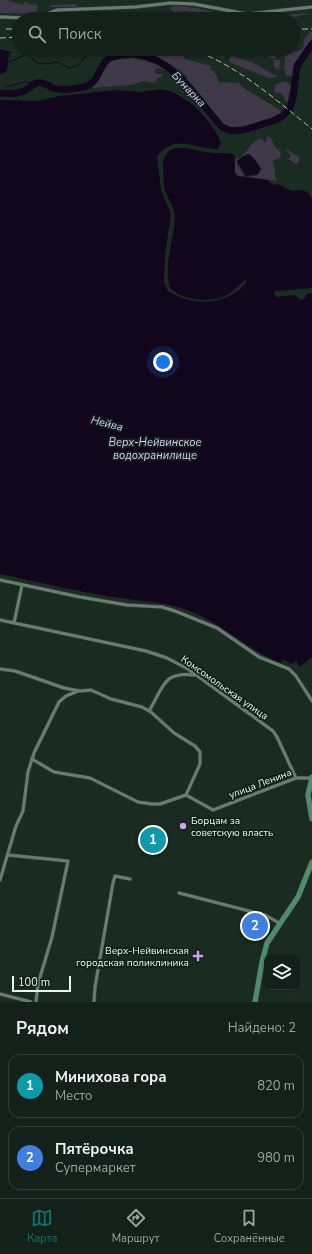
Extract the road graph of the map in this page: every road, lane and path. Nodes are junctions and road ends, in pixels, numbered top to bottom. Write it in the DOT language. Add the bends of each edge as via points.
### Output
graph roads {
  1 [pos="312,8"];
  2 [pos="52,12"];
  3 [pos="236,12"];
  4 [pos="269,12"];
  5 [pos="0,17"];
  6 [pos="12,17"];
  7 [pos="0,580"];
  8 [pos="22,585"];
  9 [pos="0,620"];
  10 [pos="14,623"];
  11 [pos="0,669"];
  12 [pos="196,676"];
  13 [pos="80,691"];
  14 [pos="312,701"];
  15 [pos="149,711"];
  16 [pos="32,759"];
  17 [pos="312,777"];
  18 [pos="296,778"];
  19 [pos="186,794"];
  20 [pos="312,819"];
  21 [pos="8,856"];
  22 [pos="312,862"];
  23 [pos="2,868"];
  24 [pos="130,879"];
  25 [pos="0,880"];
  26 [pos="179,894"];
  27 [pos="281,924"];
  28 [pos="0,994"];
  29 [pos="31,1002"];
  30 [pos="36,1002"];
  31 [pos="94,1002"];
  32 [pos="255,1002"];
  1 -- 4 [label="street"];
  2 -- 3 [label="street" via="171,3 194,4"];
  5 -- 6 [label="street"];
  7 -- 8 [label="street"];
  8 -- 10 [label="street"];
  8 -- 14 [label="street" via="175,611 217,628 259,657 289,669"];
  9 -- 10 [label="street, Комсомольская улица"];
  10 -- 12 [label="street, Комсомольская улица" via="154,654 172,660"];
  11 -- 13 [label="street" via="15,671"];
  12 -- 15 [label="street" via="179,674 169,678"];
  12 -- 18 [label="street, Комсомольская улица" via="275,734"];
  13 -- 15 [label="street" via="93,691"];
  13 -- 16 [label="street" via="66,696 60,702 42,734"];
  15 -- 19 [label="street" via="200,752 200,764"];
  16 -- 19 [label="street" via="54,772 90,778 138,802 160,804"];
  16 -- 21 [label="street" via="23,811"];
  17 -- 18 [label="street, улица Ленина"];
  17 -- 20 [label="main road" via="308,795"];
  18 -- 19 [label="street, улица Ленина" via="216,810 209,809"];
  21 -- 23 [label="street"];
  21 -- 30 [label="street" via="68,861 52,937 38,984"];
  22 -- 27 [label="main road" via="298,897"];
  23 -- 25 [label="street"];
  24 -- 31 [label="street" via="115,876 95,982"];
  26 -- 27 [label="street" via="260,914"];
  27 -- 32 [label="main road" via="266,947"];
  28 -- 29 [label="street"];
}
